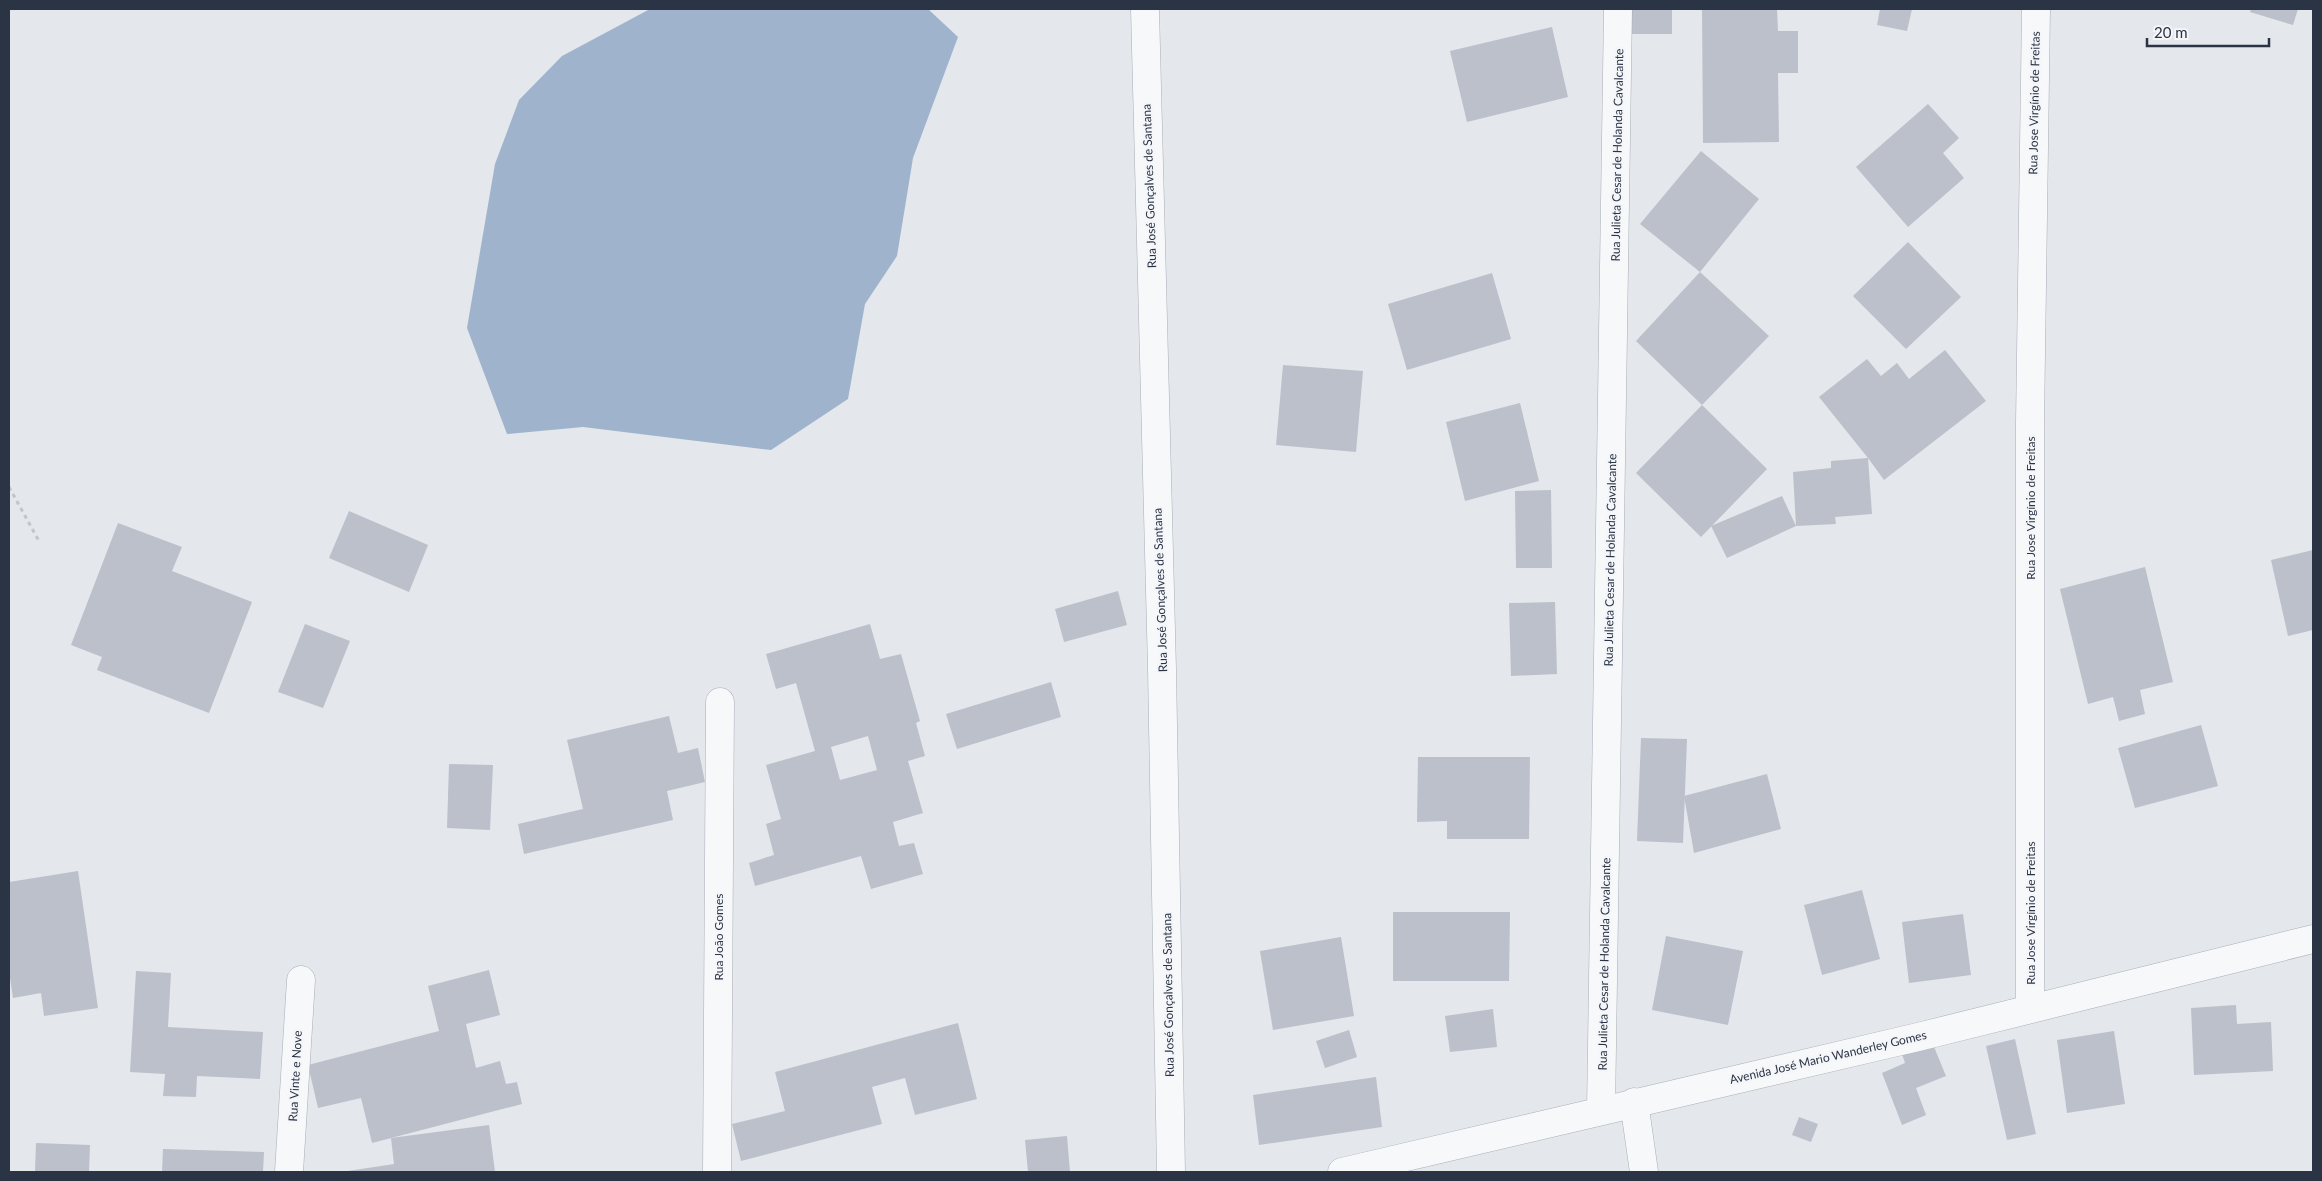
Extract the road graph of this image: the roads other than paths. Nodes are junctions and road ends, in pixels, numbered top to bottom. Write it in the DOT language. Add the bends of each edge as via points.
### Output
graph roads {
  1 [pos="1145,9"];
  2 [pos="1618,9"];
  3 [pos="2036,9"];
  4 [pos="720,702"];
  5 [pos="2313,940"];
  6 [pos="301,980"];
  7 [pos="2030,1008"];
  8 [pos="1634,1102"];
  9 [pos="1601,1110"];
  10 [pos="289,1172"];
  11 [pos="717,1172"];
  12 [pos="1171,1172"];
  13 [pos="1342,1172"];
  14 [pos="1644,1172"];
  1 -- 12 [label="street, Rua José Gonçalves de Santana"];
  2 -- 9 [label="street, Rua Julieta Cesar de Holanda Cavalcante"];
  3 -- 7 [label="street, Rua Jose Virgínio de Freitas" via="2030,423"];
  4 -- 11 [label="street, Rua João Gomes"];
  5 -- 7 [label="street, Avenida José Mario Wanderley Gomes"];
  6 -- 10 [label="street, Rua Vinte e Nove"];
  7 -- 8 [label="street, Avenida José Mario Wanderley Gomes"];
  8 -- 9 [label="street, Avenida José Mario Wanderley Gomes"];
  8 -- 14 [label="street"];
  9 -- 13 [label="street, Avenida José Mario Wanderley Gomes"];
}
